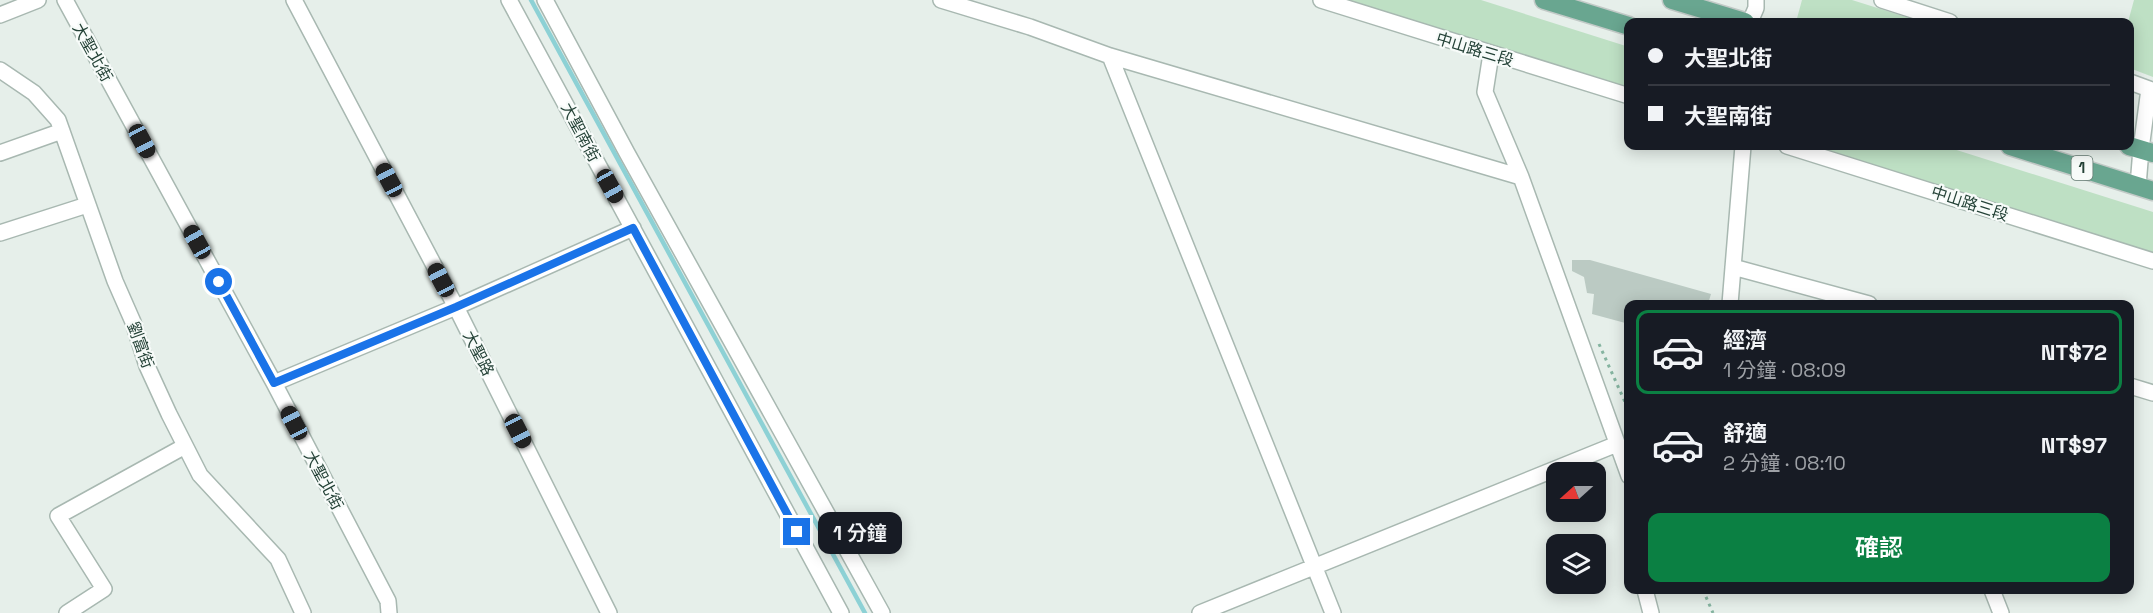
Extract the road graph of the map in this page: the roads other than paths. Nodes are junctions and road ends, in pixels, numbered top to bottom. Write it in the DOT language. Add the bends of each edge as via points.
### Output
graph roads {
  1 [pos="38,0"];
  2 [pos="65,0"];
  3 [pos="294,0"];
  4 [pos="509,0"];
  5 [pos="544,0"];
  6 [pos="941,0"];
  7 [pos="1321,0"];
  8 [pos="1544,0"];
  9 [pos="1672,0"];
  10 [pos="1756,0"];
  11 [pos="1882,0"];
  12 [pos="0,15"];
  13 [pos="1732,18"];
  14 [pos="1752,18"];
  15 [pos="1938,18"];
  16 [pos="1624,24"];
  17 [pos="1491,54"];
  18 [pos="1110,56"];
  19 [pos="0,70"];
  20 [pos="2134,83"];
  21 [pos="1624,94"];
  22 [pos="62,131"];
  23 [pos="2141,149"];
  24 [pos="1743,150"];
  25 [pos="1800,150"];
  26 [pos="2023,150"];
  27 [pos="0,153"];
  28 [pos="1521,177"];
  29 [pos="2145,188"];
  30 [pos="87,205"];
  31 [pos="633,228"];
  32 [pos="0,233"];
  33 [pos="2153,261"];
  34 [pos="1733,267"];
  35 [pos="1730,300"];
  36 [pos="1854,300"];
  37 [pos="456,307"];
  38 [pos="274,383"];
  39 [pos="2134,387"];
  40 [pos="2153,393"];
  41 [pos="1617,444"];
  42 [pos="185,446"];
  43 [pos="1624,463"];
  44 [pos="1314,566"];
  45 [pos="1646,594"];
  46 [pos="1994,594"];
  47 [pos="67,613"];
  48 [pos="303,613"];
  49 [pos="389,613"];
  50 [pos="609,613"];
  51 [pos="841,613"];
  52 [pos="882,613"];
  53 [pos="1200,613"];
  54 [pos="1333,613"];
  55 [pos="1651,613"];
  56 [pos="2001,613"];
  1 -- 12 [label="street"];
  2 -- 38 [label="street, 大聖北街"];
  3 -- 37 [label="street, 大聖路"];
  4 -- 31 [label="street, 大聖南街"];
  5 -- 52 [label="street"];
  6 -- 18 [label="street"];
  7 -- 17 [label="street, 中山路三段"];
  8 -- 16 [label="main road"];
  9 -- 13 [label="main road"];
  10 -- 14 [label="street"];
  11 -- 15 [label="street"];
  17 -- 21 [label="street, 中山路三段"];
  17 -- 28 [label="street" via="1485,92"];
  18 -- 28 [label="street"];
  18 -- 44 [label="street"];
  19 -- 22 [label="street, 劉富街" via="34,93 58,120"];
  20 -- 23 [label="street" via="2149,89"];
  22 -- 27 [label="street"];
  22 -- 30 [label="street, 劉富街"];
  23 -- 29 [label="street"];
  24 -- 34 [label="street"];
  25 -- 33 [label="street, 中山路三段"];
  26 -- 29 [label="main road, 1"];
  28 -- 41 [label="street"];
  30 -- 32 [label="street"];
  30 -- 42 [label="street, 劉富街" via="147,366"];
  31 -- 37 [label="street"];
  31 -- 51 [label="street, 大聖南街"];
  34 -- 35 [label="street"];
  34 -- 36 [label="street"];
  37 -- 38 [label="street"];
  37 -- 50 [label="street, 大聖路"];
  38 -- 49 [label="street, 大聖北街" via="388,601"];
  39 -- 40 [label="street"];
  41 -- 43 [label="street"];
  41 -- 44 [label="street"];
  42 -- 47 [label="street" via="58,516 104,589"];
  42 -- 48 [label="street, 劉富街" via="200,475 278,559"];
  44 -- 53 [label="street"];
  44 -- 54 [label="street"];
  45 -- 55 [label="street"];
  46 -- 56 [label="street"];
}
